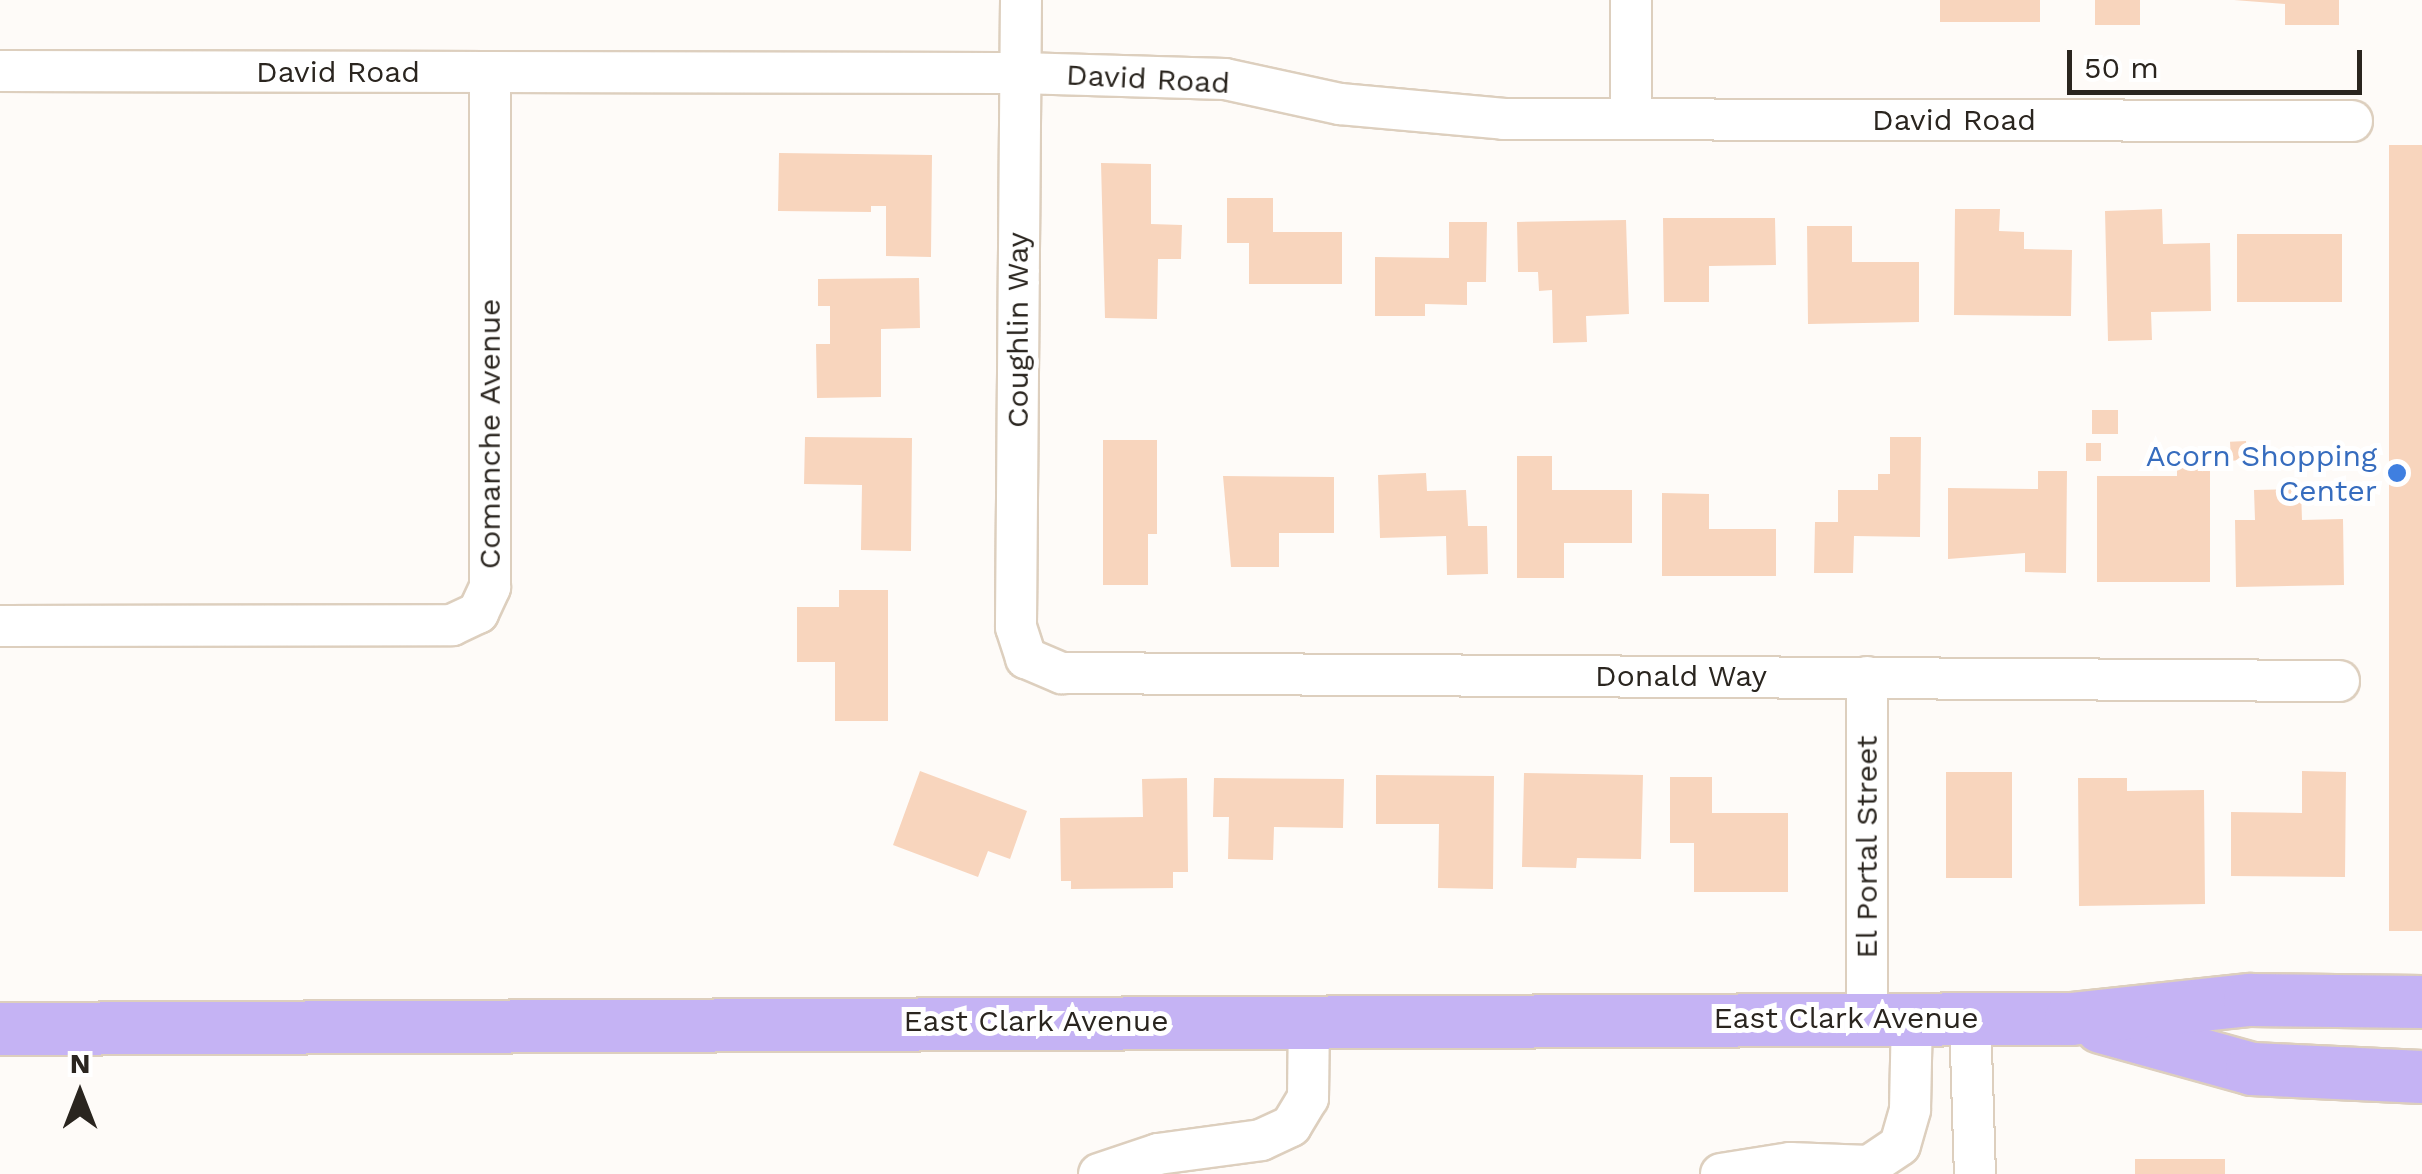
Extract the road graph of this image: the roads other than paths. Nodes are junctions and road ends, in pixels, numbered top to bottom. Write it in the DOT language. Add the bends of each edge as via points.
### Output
graph roads {
  1 [pos="1021,0"];
  2 [pos="1630,0"];
  3 [pos="0,71"];
  4 [pos="490,72"];
  5 [pos="1020,74"];
  6 [pos="1631,118"];
  7 [pos="2352,121"];
  8 [pos="0,626"];
  9 [pos="1026,658"];
  10 [pos="1867,677"];
  11 [pos="2339,681"];
  12 [pos="2422,1002"];
  13 [pos="1890,1016"];
  14 [pos="1970,1018"];
  15 [pos="2071,1019"];
  16 [pos="1309,1020"];
  17 [pos="0,1029"];
  18 [pos="2422,1042"];
  19 [pos="2252,1068"];
  20 [pos="2422,1077"];
  21 [pos="1099,1174"];
  22 [pos="1721,1174"];
  23 [pos="1975,1174"];
  1 -- 5 [label="street, Coughlin Way"];
  2 -- 6 [label="street"];
  3 -- 4 [label="street, David Road"];
  4 -- 5 [label="street, David Road"];
  4 -- 8 [label="street, Comanche Avenue" via="490,587 478,613 452,626"];
  5 -- 6 [label="street, David Road" via="1226,79 1340,104 1504,119"];
  5 -- 9 [label="street, Coughlin Way" via="1016,628"];
  6 -- 7 [label="street, David Road"];
  9 -- 10 [label="street, Donald Way" via="1062,673"];
  10 -- 11 [label="street, Donald Way"];
  10 -- 13 [label="street, El Portal Street"];
  12 -- 15 [label="main road, East Clark Avenue" via="2250,1000"];
  13 -- 14 [label="main road, East Clark Avenue"];
  13 -- 16 [label="main road, East Clark Avenue"];
  13 -- 22 [label="street, El Portal Street" via="1910,1109 1900,1145 1869,1166 1790,1163"];
  14 -- 15 [label="main road, East Clark Avenue"];
  14 -- 23 [label="street"];
  15 -- 19 [label="main road, East Clark Avenue"];
  16 -- 17 [label="main road, East Clark Avenue" via="391,1032"];
  16 -- 21 [label="street" via="1308,1098 1292,1126 1260,1140 1158,1154"];
  18 -- 19 [label="main road" via="2337,1045"];
  19 -- 20 [label="main road, East Clark Avenue"];
}
